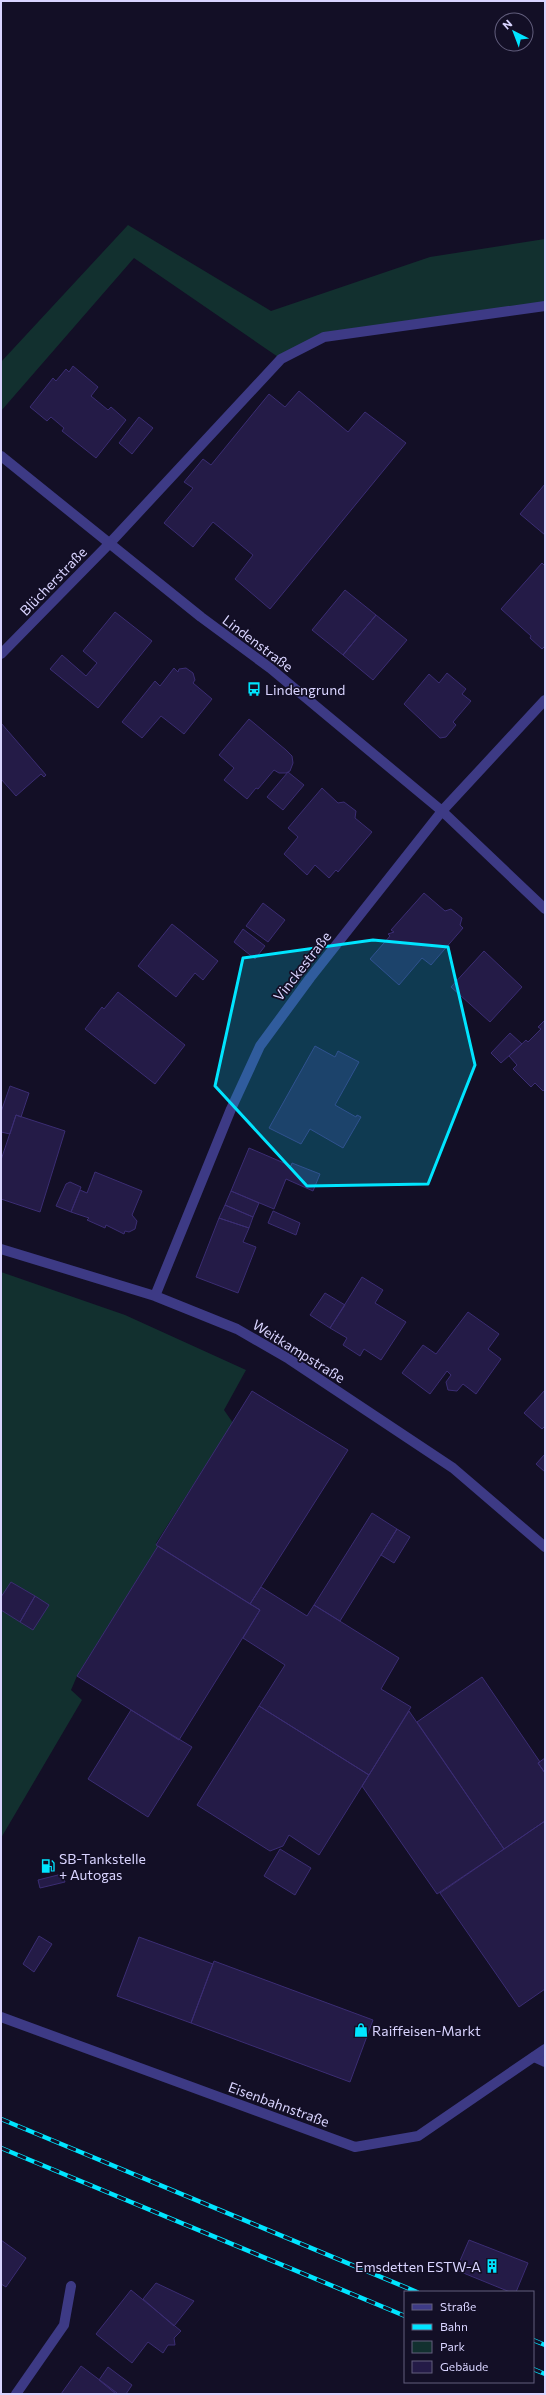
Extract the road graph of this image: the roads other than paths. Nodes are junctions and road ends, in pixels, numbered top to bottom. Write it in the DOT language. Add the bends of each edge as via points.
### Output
graph roads {
  1 [pos="545,306"];
  2 [pos="1,456"];
  3 [pos="109,544"];
  4 [pos="1,654"];
  5 [pos="545,700"];
  6 [pos="442,811"];
  7 [pos="545,909"];
  8 [pos="1,1249"];
  9 [pos="155,1296"];
  10 [pos="545,1547"];
  11 [pos="1,2017"];
  12 [pos="545,2049"];
  13 [pos="534,2057"];
  14 [pos="545,2062"];
  15 [pos="71,2286"];
  16 [pos="16,2394"];
  1 -- 3 [label="street, Blücherstraße" via="324,337 281,360"];
  2 -- 3 [label="street, Lindenstraße"];
  3 -- 4 [label="street, Blücherstraße"];
  3 -- 6 [label="street, Lindenstraße" via="270,668"];
  5 -- 6 [label="street, Vinckestraße"];
  6 -- 7 [label="street, Lindenstraße"];
  6 -- 9 [label="street, Vinckestraße" via="310,978 260,1046 231,1109"];
  8 -- 9 [label="street, Weitkampstraße"];
  9 -- 10 [label="street, Weitkampstraße" via="237,1329 289,1359 453,1468"];
  11 -- 13 [label="street, Eisenbahnstraße" via="355,2147 418,2136"];
  12 -- 13 [label="street, Eisenbahnstraße"];
  13 -- 14 [label="street"];
  15 -- 16 [label="street" via="64,2325"];
}
